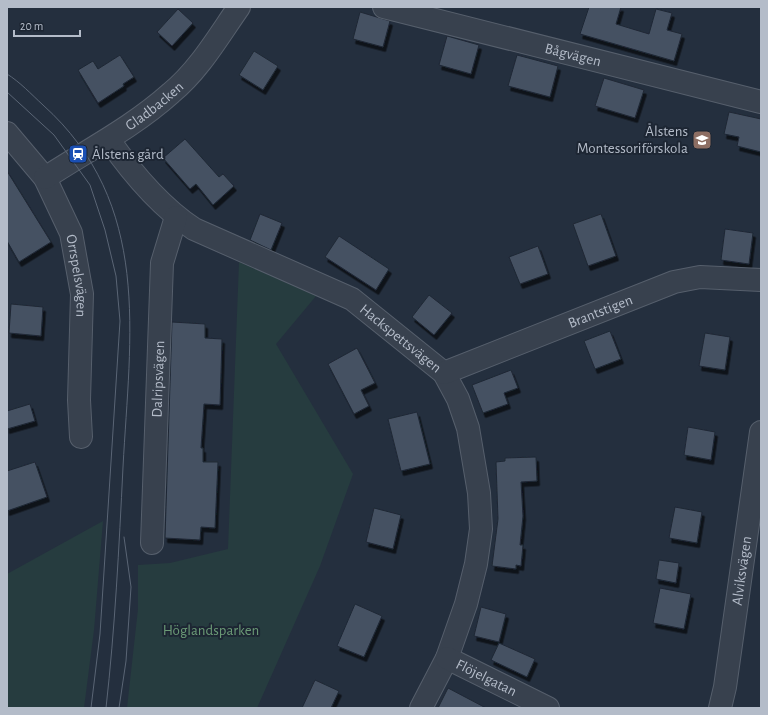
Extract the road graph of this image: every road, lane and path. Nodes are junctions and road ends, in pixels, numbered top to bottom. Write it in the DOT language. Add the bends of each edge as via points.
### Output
graph roads {
  1 [pos="239,7"];
  2 [pos="384,7"];
  3 [pos="761,102"];
  4 [pos="7,133"];
  5 [pos="109,140"];
  6 [pos="45,178"];
  7 [pos="176,217"];
  8 [pos="761,280"];
  9 [pos="444,373"];
  10 [pos="761,432"];
  11 [pos="81,437"];
  12 [pos="756,503"];
  13 [pos="152,543"];
  14 [pos="447,658"];
  15 [pos="421,708"];
  16 [pos="548,708"];
  17 [pos="720,708"];
  1 -- 5 [label="street, Gladbacken" via="197,67 172,93"];
  2 -- 3 [label="street, Bågvägen"];
  4 -- 6 [label="street, Orrspelsvägen"];
  5 -- 6 [label="street, Gladbacken"];
  5 -- 7 [label="street, Hackspettsvägen" via="124,161"];
  6 -- 11 [label="street, Orrspelsvägen" via="71,233 82,294 79,400"];
  7 -- 9 [label="street, Hackspettsvägen" via="194,229 352,300"];
  7 -- 13 [label="street, Dalripsvägen" via="162,263"];
  8 -- 9 [label="street, Brantstigen" via="700,277 674,282"];
  9 -- 14 [label="street, Hackspettsvägen" via="458,399 468,428 480,493 481,530 466,604"];
  10 -- 12 [label="street, Alviksvägen"];
  12 -- 17 [label="street, Alviksvägen"];
  14 -- 15 [label="street, Hackspettsvägen"];
  14 -- 16 [label="street, Flöjelgatan"];
}
